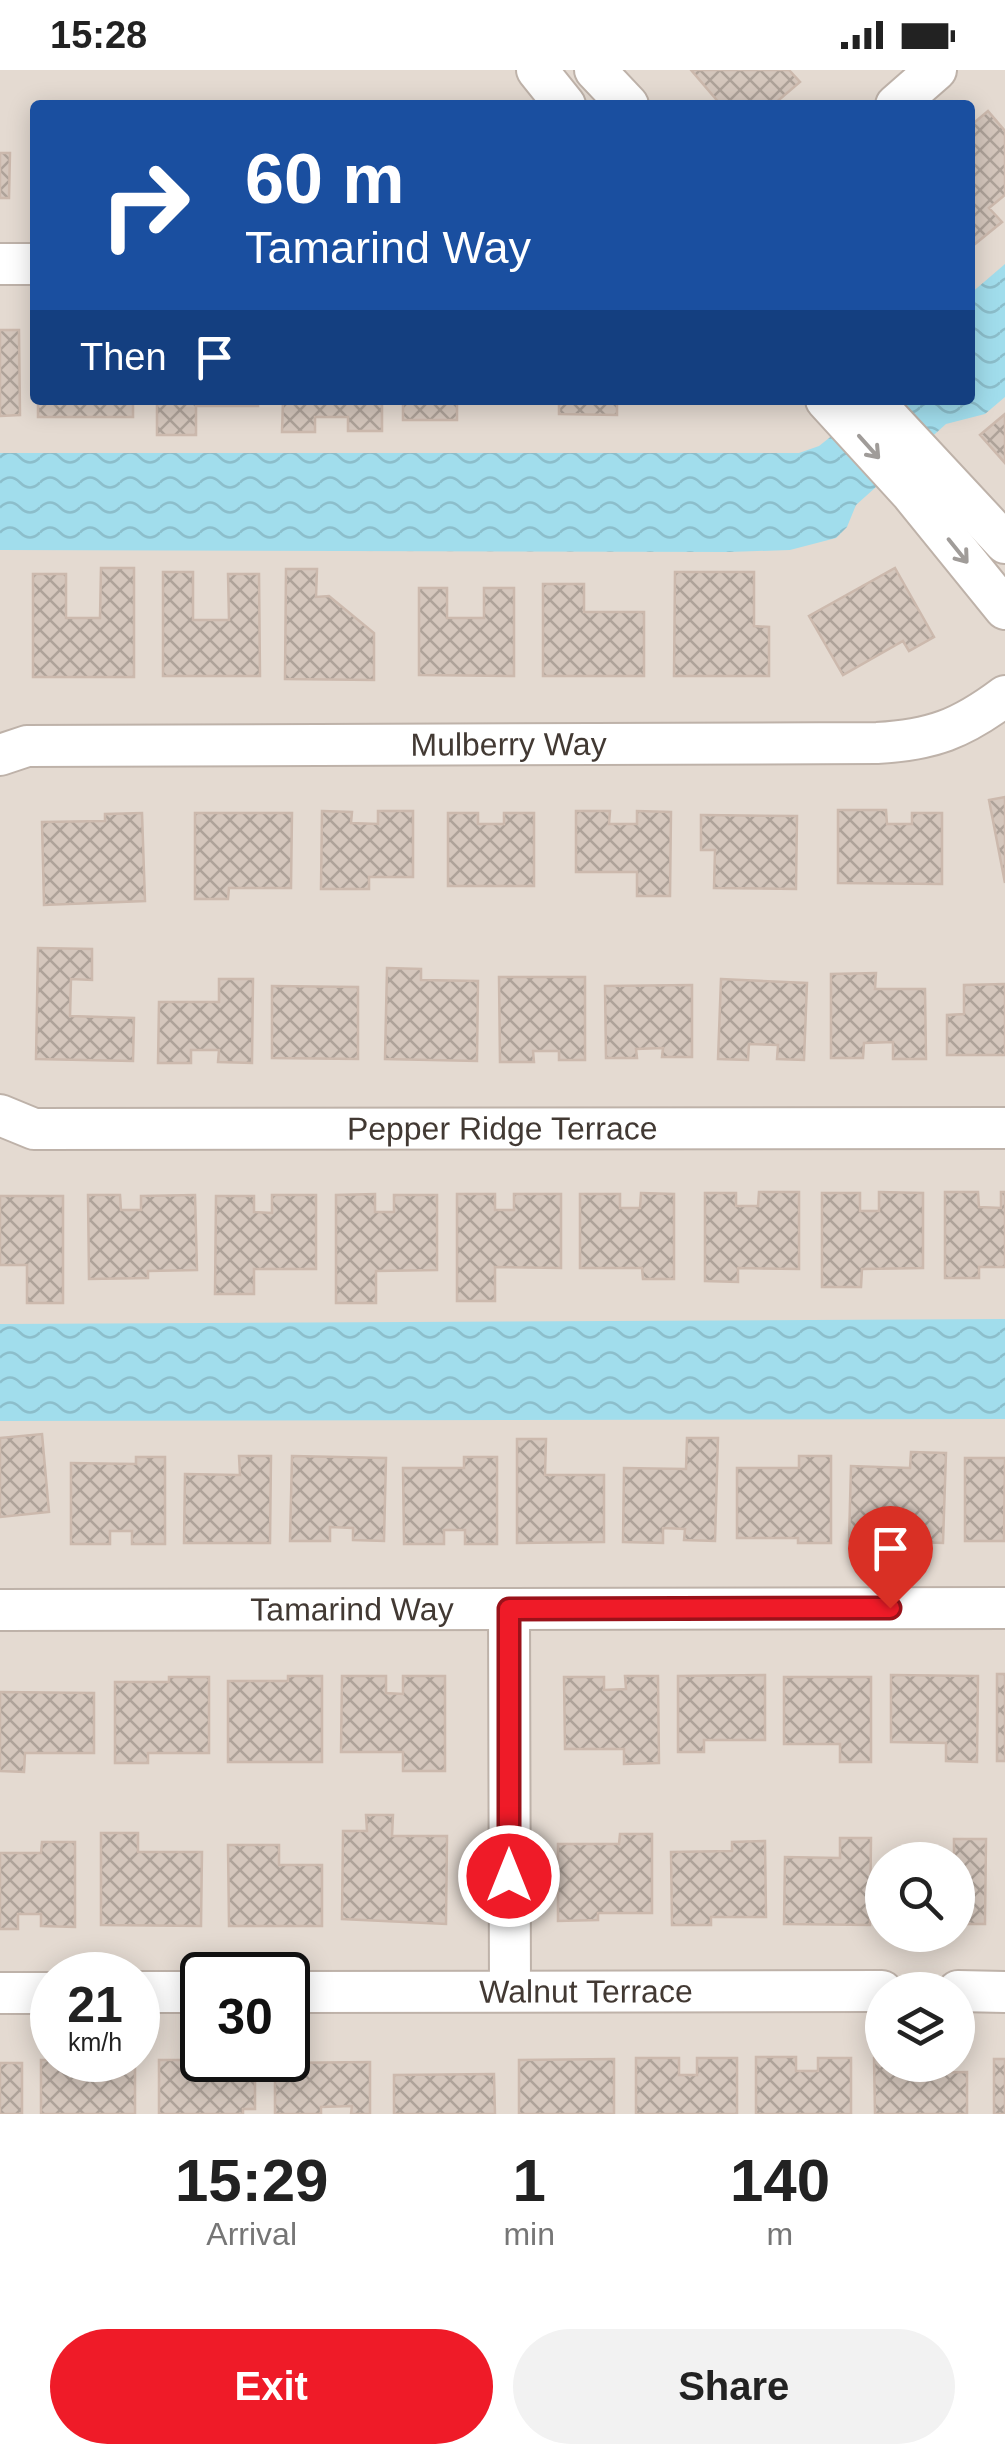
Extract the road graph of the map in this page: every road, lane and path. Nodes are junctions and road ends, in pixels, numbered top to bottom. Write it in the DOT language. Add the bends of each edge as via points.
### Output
graph roads {
  1 [pos="537,70"];
  2 [pos="596,70"];
  3 [pos="936,70"];
  4 [pos="562,100"];
  5 [pos="623,100"];
  6 [pos="902,100"];
  7 [pos="0,264"];
  8 [pos="30,264"];
  9 [pos="832,405"];
  10 [pos="875,405"];
  11 [pos="924,481"];
  12 [pos="1005,543"];
  13 [pos="1005,608"];
  14 [pos="1005,696"];
  15 [pos="0,754"];
  16 [pos="0,1115"];
  17 [pos="1005,1128"];
  18 [pos="1005,1608"];
  19 [pos="509,1609"];
  20 [pos="0,1610"];
  21 [pos="510,1991"];
  22 [pos="310,1992"];
  23 [pos="865,1992"];
  24 [pos="975,1992"];
  25 [pos="1005,1992"];
  26 [pos="0,1993"];
  27 [pos="30,1993"];
  1 -- 4 [label="street"];
  2 -- 5 [label="street"];
  3 -- 6 [label="street"];
  7 -- 8 [label="street"];
  9 -- 11 [label="street, one-way"];
  10 -- 11 [label="street"];
  11 -- 12 [label="street"];
  11 -- 13 [label="street, one-way"];
  14 -- 15 [label="street, Mulberry Way" via="957,729 906,742 27,746"];
  16 -- 17 [label="street, Pepper Ridge Terrace" via="34,1128"];
  18 -- 19 [label="street, Tamarind Way"];
  19 -- 20 [label="street, Tamarind Way"];
  19 -- 21 [label="street"];
  21 -- 22 [label="street, Walnut Terrace"];
  21 -- 23 [label="street, Walnut Terrace"];
  24 -- 25 [label="street"];
  26 -- 27 [label="street"];
}
